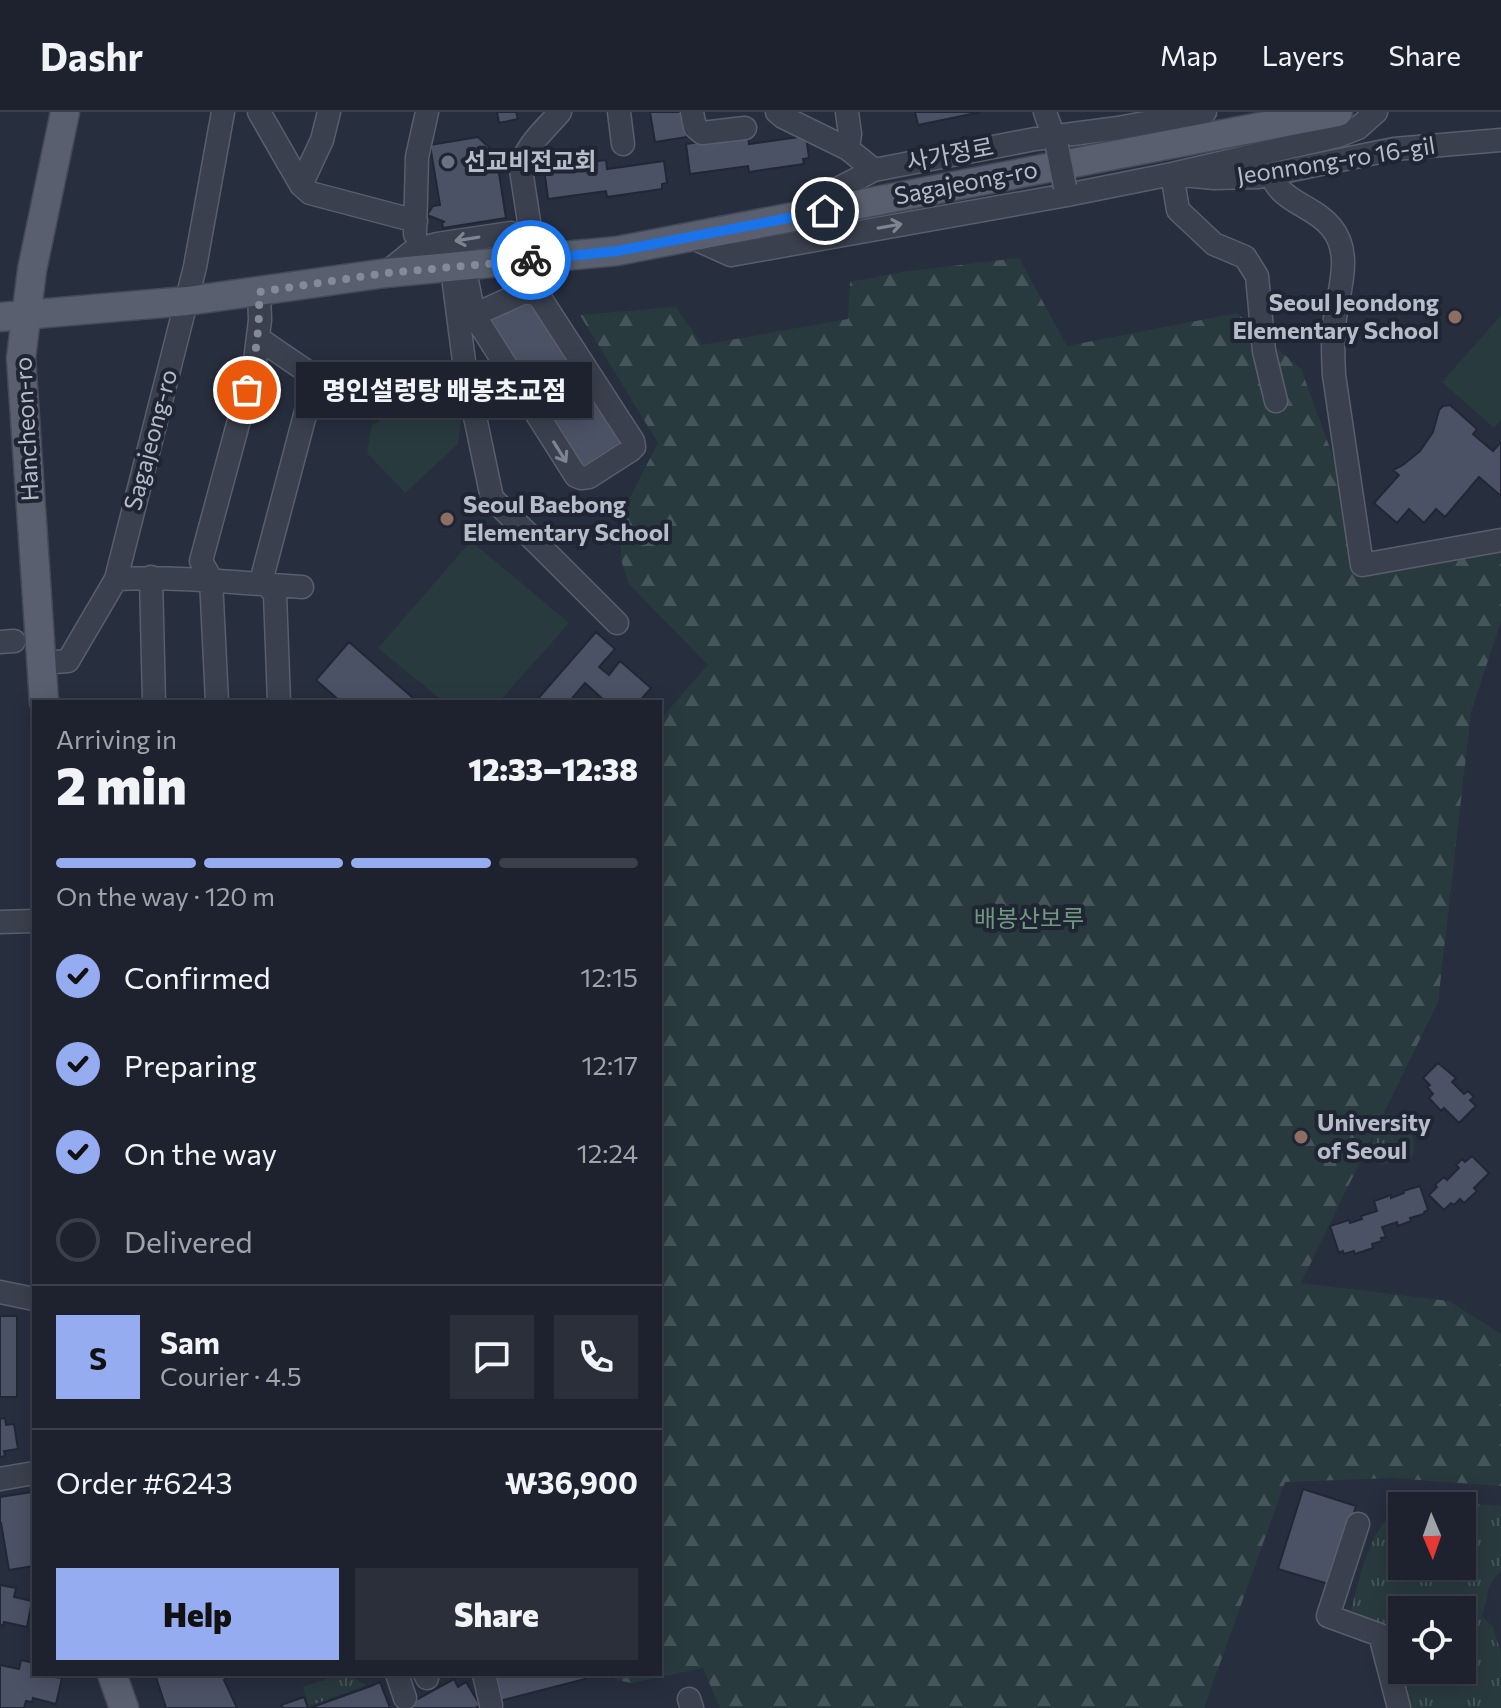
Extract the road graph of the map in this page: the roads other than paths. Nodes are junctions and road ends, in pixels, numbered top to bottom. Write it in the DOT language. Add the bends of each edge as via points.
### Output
graph roads {
  1 [pos="65,112"];
  2 [pos="223,112"];
  3 [pos="259,112"];
  4 [pos="329,112"];
  5 [pos="427,112"];
  6 [pos="560,112"];
  7 [pos="619,112"];
  8 [pos="692,112"];
  9 [pos="777,112"];
  10 [pos="847,112"];
  11 [pos="1045,112"];
  12 [pos="1205,112"];
  13 [pos="1338,112"];
  14 [pos="1376,112"];
  15 [pos="1120,120"];
  16 [pos="745,128"];
  17 [pos="1501,140"];
  18 [pos="1056,142"];
  19 [pos="623,144"];
  20 [pos="848,149"];
  21 [pos="874,170"];
  22 [pos="1172,174"];
  23 [pos="1271,175"];
  24 [pos="301,185"];
  25 [pos="1066,191"];
  26 [pos="795,217"];
  27 [pos="416,221"];
  28 [pos="693,238"];
  29 [pos="525,239"];
  30 [pos="413,251"];
  31 [pos="568,257"];
  32 [pos="458,267"];
  33 [pos="386,273"];
  34 [pos="259,292"];
  35 [pos="187,301"];
  36 [pos="474,315"];
  37 [pos="13,316"];
  38 [pos="258,338"];
  39 [pos="1276,401"];
  40 [pos="1501,540"];
  41 [pos="151,577"];
  42 [pos="116,579"];
  43 [pos="211,579"];
  44 [pos="267,585"];
  45 [pos="302,587"];
  46 [pos="617,623"];
  47 [pos="41,663"];
  48 [pos="44,700"];
  49 [pos="154,700"];
  50 [pos="217,700"];
  51 [pos="279,700"];
  52 [pos="32,921"];
  53 [pos="0,922"];
  54 [pos="0,1292"];
  55 [pos="32,1299"];
  56 [pos="32,1473"];
  57 [pos="0,1479"];
  58 [pos="1358,1524"];
  59 [pos="113,1676"];
  60 [pos="398,1676"];
  61 [pos="484,1676"];
  62 [pos="405,1698"];
  63 [pos="491,1705"];
  64 [pos="124,1708"];
  65 [pos="1399,1708"];
  1 -- 37 [label="main road, Hancheon-ro" via="32,270"];
  2 -- 35 [label="street"];
  3 -- 24 [label="street"];
  4 -- 24 [label="street"];
  5 -- 27 [label="street" via="417,157"];
  6 -- 29 [label="street" via="522,161 530,228"];
  7 -- 19 [label="street"];
  8 -- 16 [label="street" via="702,133"];
  9 -- 20 [label="street"];
  10 -- 20 [label="street"];
  11 -- 18 [label="street"];
  12 -- 15 [label="street, 사가정로"];
  13 -- 26 [label="main road, Sagajeong-ro"];
  14 -- 22 [label="street" via="1338,136"];
  15 -- 18 [label="street, 사가정로"];
  17 -- 23 [label="street, Jeonnong-ro 16-gil" via="1394,149"];
  18 -- 21 [label="street, 사가정로" via="1035,139"];
  18 -- 25 [label="street, bridge"];
  20 -- 21 [label="street"];
  21 -- 26 [label="street, 사가정로"];
  22 -- 23 [label="street, Jeonnong-ro 16-gil"];
  22 -- 25 [label="street"];
  22 -- 39 [label="street" via="1178,210 1214,244 1245,257 1257,276 1264,351"];
  23 -- 40 [label="street" via="1283,194 1332,229 1340,245 1344,266 1332,347 1362,565"];
  24 -- 27 [label="street" via="310,193"];
  28 -- 25 [label="street, one-way" via="731,255"];
  26 -- 28 [label="main road, Sagajeong-ro"];
  27 -- 30 [label="street"];
  28 -- 31 [label="main road, Sagajeong-ro"];
  29 -- 30 [label="street, one-way" via="511,233"];
  29 -- 31 [label="street"];
  30 -- 33 [label="street"];
  31 -- 32 [label="main road, Sagajeong-ro"];
  32 -- 33 [label="main road, Sagajeong-ro"];
  32 -- 36 [label="street"];
  32 -- 46 [label="street" via="465,369 492,498"];
  33 -- 34 [label="main road, Sagajeong-ro"];
  34 -- 35 [label="main road, Sagajeong-ro"];
  34 -- 38 [label="street"];
  35 -- 37 [label="main road, Sagajeong-ro"];
  35 -- 42 [label="street, Sagajeong-ro"];
  36 -- 36 [label="street, one-way" via="576,476 589,477 634,447 539,296 527,291"];
  37 -- 47 [label="main road, Hancheon-ro" via="21,358"];
  38 -- 43 [label="street" via="201,561"];
  38 -- 44 [label="street" via="315,377 263,574"];
  41 -- 42 [label="street"];
  41 -- 43 [label="street"];
  41 -- 49 [label="street"];
  42 -- 47 [label="street, Sagajeong-ro" via="68,661"];
  43 -- 44 [label="street"];
  43 -- 50 [label="street"];
  44 -- 45 [label="street"];
  44 -- 51 [label="street" via="275,594"];
  47 -- 48 [label="main road, Hancheon-ro"];
  52 -- 53 [label="street"];
  54 -- 55 [label="street"];
  56 -- 57 [label="street"];
  58 -- 65 [label="street" via="1328,1616 1380,1635"];
  59 -- 64 [label="main road"];
  60 -- 62 [label="street"];
  61 -- 63 [label="street"];
}
